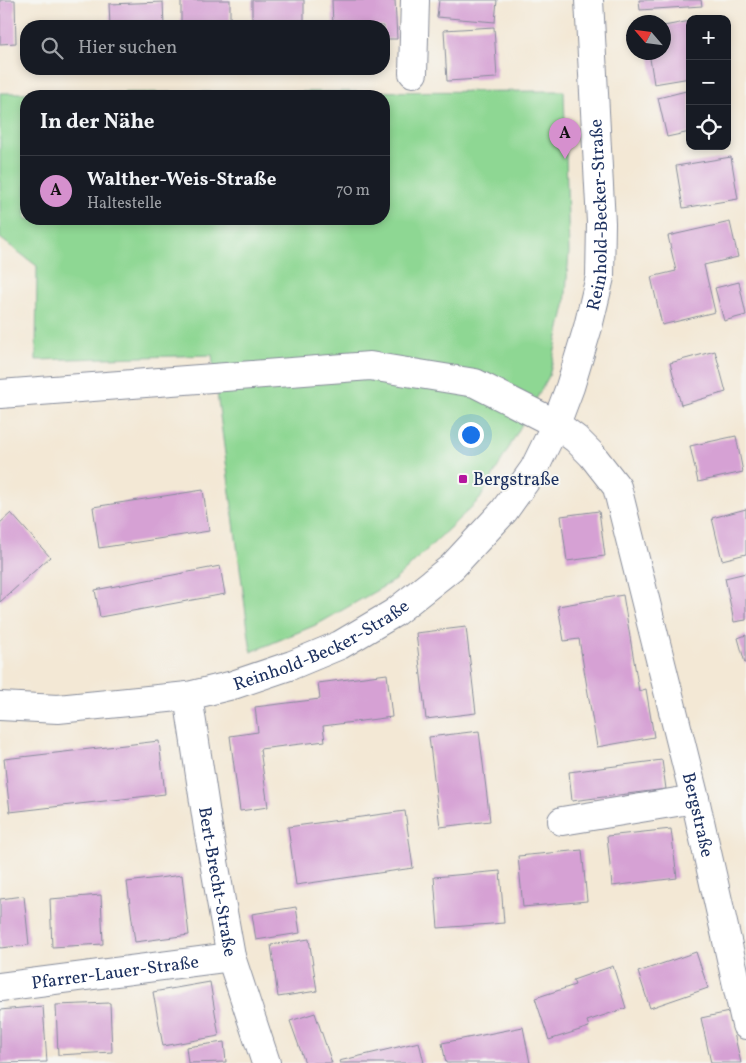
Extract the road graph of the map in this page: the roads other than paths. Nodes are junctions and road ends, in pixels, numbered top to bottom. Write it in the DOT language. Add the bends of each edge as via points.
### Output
graph roads {
  1 [pos="415,0"];
  2 [pos="589,0"];
  3 [pos="413,73"];
  4 [pos="0,394"];
  5 [pos="556,424"];
  6 [pos="188,696"];
  7 [pos="0,706"];
  8 [pos="695,798"];
  9 [pos="562,821"];
  10 [pos="231,957"];
  11 [pos="0,987"];
  12 [pos="746,1025"];
  13 [pos="266,1063"];
  1 -- 3 [label="street"];
  2 -- 5 [label="street, Reinhold-Becker-Straße" via="601,223 600,278 575,370"];
  4 -- 5 [label="street" via="370,366 475,382"];
  5 -- 6 [label="street, Reinhold-Becker-Straße" via="534,469 504,511 452,566 394,613 340,645 292,665"];
  5 -- 8 [label="street, Bergstraße" via="592,455 617,487"];
  6 -- 7 [label="street, Reinhold-Becker-Straße" via="58,709"];
  6 -- 10 [label="street, Bert-Brecht-Straße"];
  8 -- 9 [label="street"];
  8 -- 12 [label="street, Bergstraße"];
  10 -- 11 [label="street, Pfarrer-Lauer-Straße"];
  10 -- 13 [label="street, Bert-Brecht-Straße"];
}
